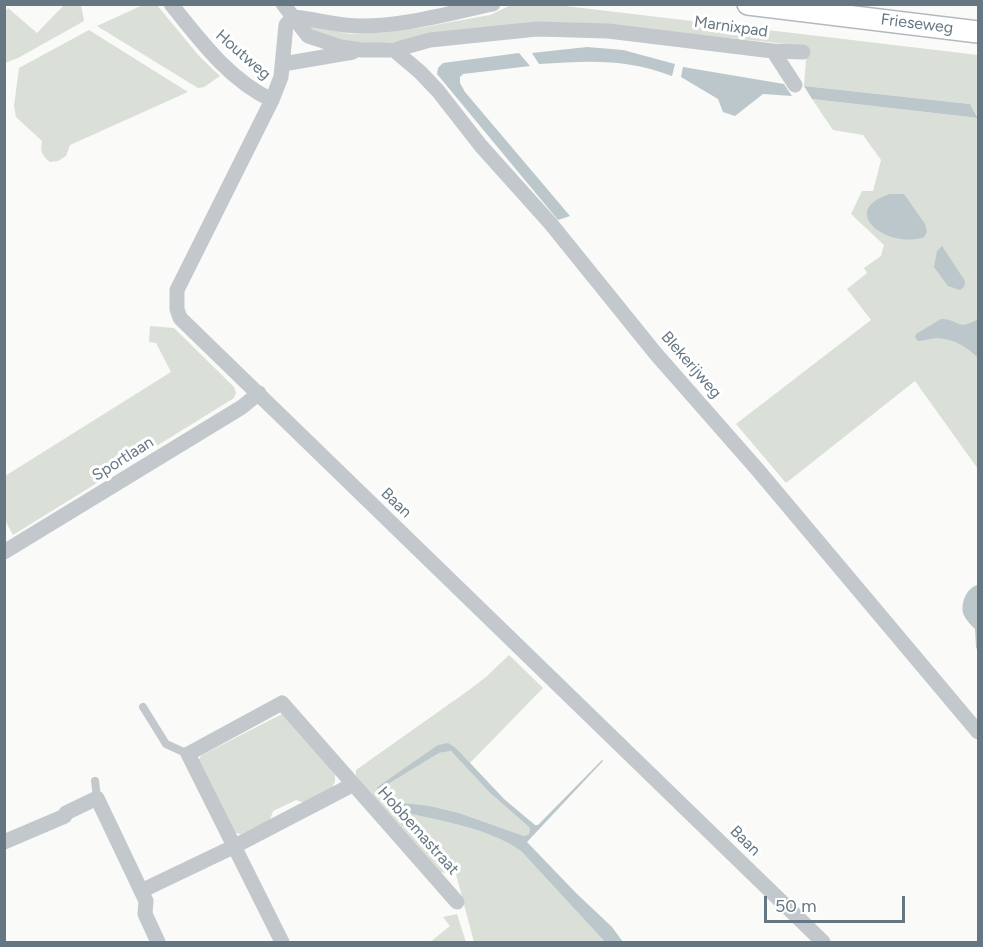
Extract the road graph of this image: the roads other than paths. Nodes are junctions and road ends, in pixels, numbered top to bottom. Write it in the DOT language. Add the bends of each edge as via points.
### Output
graph roads {
  1 [pos="171,4"];
  2 [pos="493,4"];
  3 [pos="748,4"];
  4 [pos="288,10"];
  5 [pos="978,32"];
  6 [pos="362,50"];
  7 [pos="394,50"];
  8 [pos="773,51"];
  9 [pos="803,52"];
  10 [pos="283,64"];
  11 [pos="795,85"];
  12 [pos="272,100"];
  13 [pos="259,393"];
  14 [pos="4,552"];
  15 [pos="143,707"];
  16 [pos="978,732"];
  17 [pos="188,754"];
  18 [pos="95,781"];
  19 [pos="352,784"];
  20 [pos="97,798"];
  21 [pos="4,842"];
  22 [pos="233,847"];
  23 [pos="141,891"];
  24 [pos="458,902"];
  25 [pos="159,942"];
  26 [pos="282,942"];
  27 [pos="823,942"];
  1 -- 12 [label="street, Houtweg" via="213,56 252,89"];
  2 -- 4 [label="street" via="364,26 342,25"];
  3 -- 5 [label="main road, Frieseweg"];
  4 -- 6 [label="street" via="308,36"];
  4 -- 10 [label="street, Baan"];
  6 -- 7 [label="street"];
  6 -- 10 [label="street"];
  7 -- 8 [label="street, Marnixpad" via="430,40 537,29 608,31"];
  7 -- 16 [label="street, Blekerijweg" via="438,91"];
  8 -- 9 [label="street"];
  8 -- 11 [label="street, Marnixpad"];
  10 -- 12 [label="street, Baan"];
  12 -- 13 [label="street, Baan" via="176,294 180,318"];
  13 -- 14 [label="street, Sportlaan"];
  13 -- 27 [label="street, Baan"];
  15 -- 17 [label="lane" via="166,744"];
  17 -- 19 [label="street, Hobbemastraat" via="282,703"];
  17 -- 22 [label="street"];
  18 -- 20 [label="lane"];
  19 -- 22 [label="street, Hobbemastraat"];
  19 -- 24 [label="street, Hobbemastraat"];
  20 -- 21 [label="street"];
  20 -- 23 [label="street"];
  22 -- 23 [label="street, Hobbemastraat"];
  22 -- 26 [label="street"];
  23 -- 25 [label="street" via="146,901 145,914"];
}
